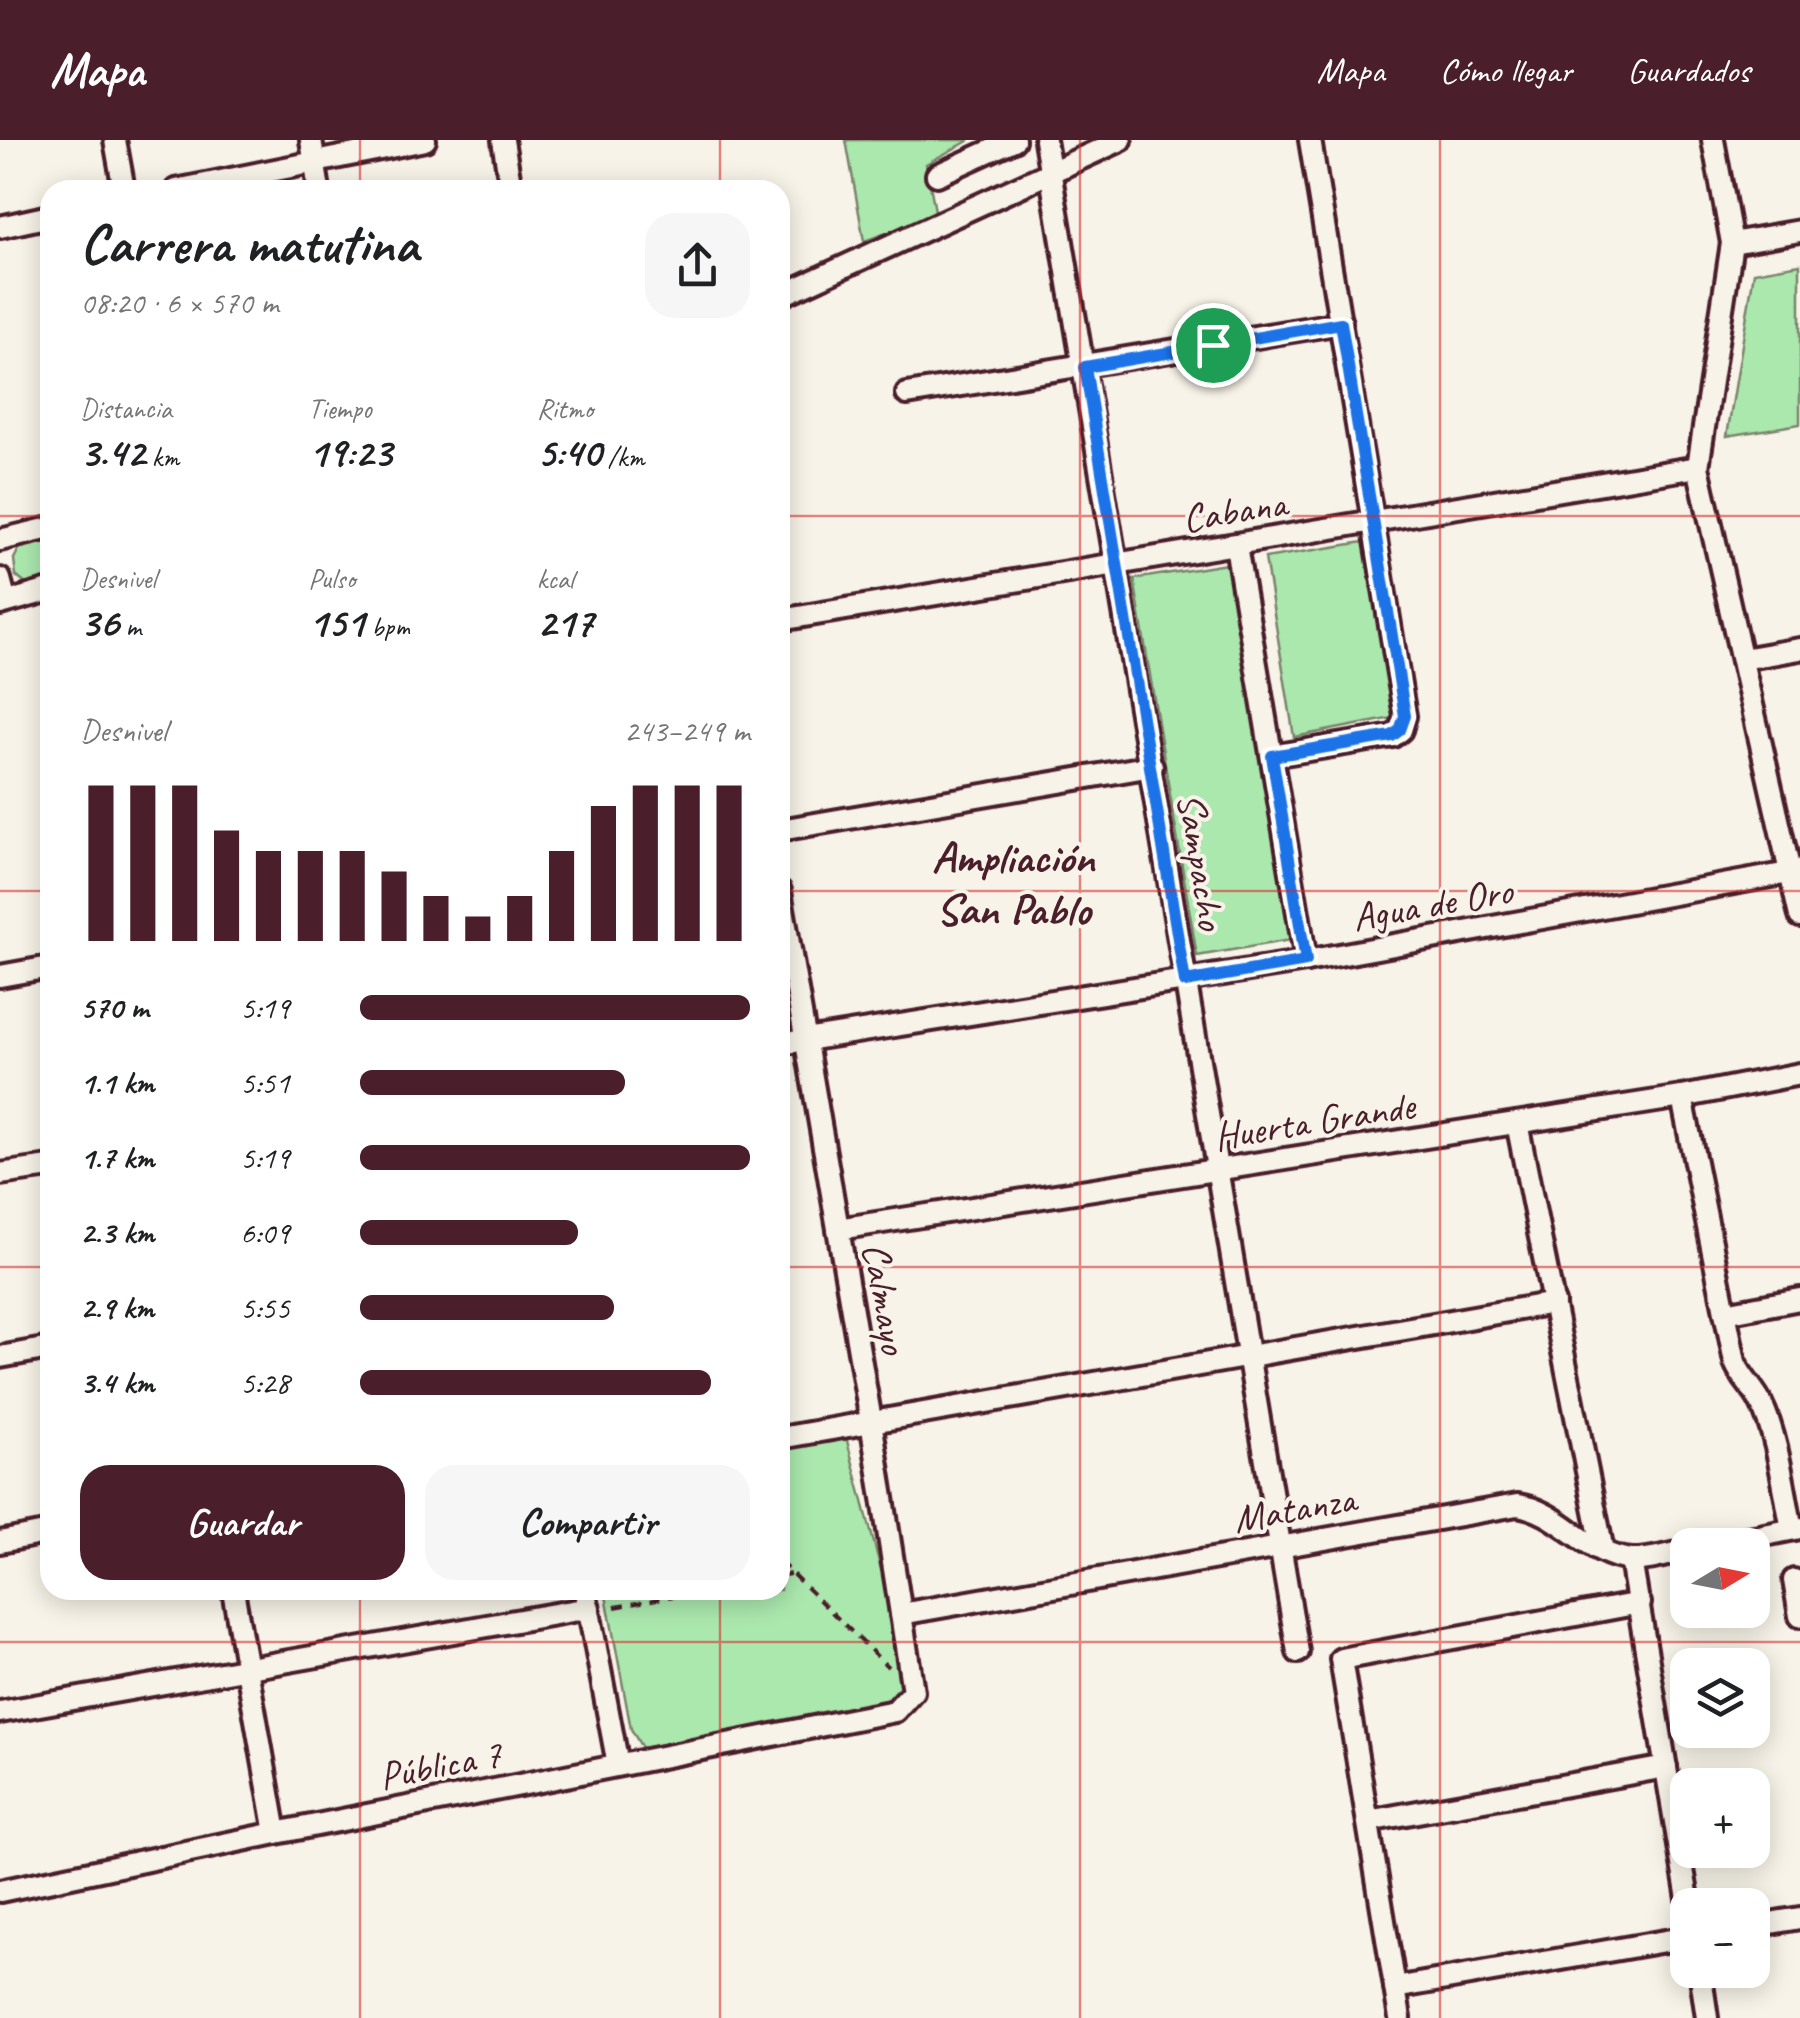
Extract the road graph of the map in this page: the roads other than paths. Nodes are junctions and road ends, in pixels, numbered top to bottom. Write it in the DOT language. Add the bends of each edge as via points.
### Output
graph roads {
  1 [pos="115,140"];
  2 [pos="311,140"];
  3 [pos="426,140"];
  4 [pos="503,140"];
  5 [pos="1014,140"];
  6 [pos="1045,140"];
  7 [pos="1121,140"];
  8 [pos="1310,140"];
  9 [pos="1714,140"];
  10 [pos="315,162"];
  11 [pos="1050,170"];
  12 [pos="937,175"];
  13 [pos="122,180"];
  14 [pos="226,180"];
  15 [pos="318,180"];
  16 [pos="509,180"];
  17 [pos="40,218"];
  18 [pos="0,227"];
  19 [pos="1800,232"];
  20 [pos="1732,242"];
  21 [pos="790,291"];
  22 [pos="1341,323"];
  23 [pos="1085,367"];
  24 [pos="907,394"];
  25 [pos="1698,467"];
  26 [pos="1374,522"];
  27 [pos="40,530"];
  28 [pos="0,540"];
  29 [pos="1236,546"];
  30 [pos="1119,564"];
  31 [pos="0,579"];
  32 [pos="40,593"];
  33 [pos="3,603"];
  34 [pos="790,618"];
  35 [pos="1800,650"];
  36 [pos="1742,659"];
  37 [pos="1272,756"];
  38 [pos="1152,766"];
  39 [pos="790,828"];
  40 [pos="1795,872"];
  41 [pos="1800,916"];
  42 [pos="790,953"];
  43 [pos="1306,961"];
  44 [pos="40,969"];
  45 [pos="0,976"];
  46 [pos="1185,982"];
  47 [pos="804,1040"];
  48 [pos="790,1042"];
  49 [pos="1800,1074"];
  50 [pos="1682,1098"];
  51 [pos="1518,1123"];
  52 [pos="40,1168"];
  53 [pos="1218,1170"];
  54 [pos="0,1174"];
  55 [pos="838,1230"];
  56 [pos="1800,1299"];
  57 [pos="1554,1302"];
  58 [pos="1725,1313"];
  59 [pos="40,1350"];
  60 [pos="1248,1354"];
  61 [pos="0,1356"];
  62 [pos="871,1421"];
  63 [pos="790,1436"];
  64 [pos="1796,1529"];
  65 [pos="40,1534"];
  66 [pos="1770,1534"];
  67 [pos="0,1542"];
  68 [pos="1280,1545"];
  69 [pos="1602,1551"];
  70 [pos="1670,1553"];
  71 [pos="1631,1560"];
  72 [pos="1794,1580"];
  73 [pos="236,1600"];
  74 [pos="582,1600"];
  75 [pos="587,1600"];
  76 [pos="1640,1604"];
  77 [pos="901,1614"];
  78 [pos="1800,1616"];
  79 [pos="1298,1652"];
  80 [pos="248,1668"];
  81 [pos="895,1711"];
  82 [pos="0,1712"];
  83 [pos="618,1764"];
  84 [pos="1666,1766"];
  85 [pos="1368,1821"];
  86 [pos="276,1833"];
  87 [pos="1686,1888"];
  88 [pos="0,1891"];
  89 [pos="1800,1918"];
  90 [pos="1770,1923"];
  91 [pos="1670,1940"];
  92 [pos="1395,1988"];
  93 [pos="1703,1988"];
  94 [pos="1400,2018"];
  95 [pos="1707,2018"];
  1 -- 13 [label="street"];
  2 -- 10 [label="street"];
  3 -- 10 [label="street"];
  4 -- 16 [label="street"];
  5 -- 12 [label="street"];
  6 -- 11 [label="street, Sampacho"];
  7 -- 11 [label="street"];
  8 -- 22 [label="street"];
  9 -- 20 [label="street"];
  10 -- 14 [label="street"];
  10 -- 15 [label="street"];
  11 -- 21 [label="street"];
  11 -- 23 [label="street, Sampacho"];
  17 -- 18 [label="street"];
  19 -- 20 [label="street"];
  20 -- 25 [label="street"];
  22 -- 23 [label="street"];
  22 -- 26 [label="street"];
  23 -- 24 [label="street"];
  23 -- 30 [label="street, Sampacho"];
  25 -- 26 [label="street, Cabana"];
  25 -- 36 [label="street"];
  26 -- 29 [label="street, Cabana"];
  26 -- 37 [label="street" via="1405,716 1400,730"];
  27 -- 28 [label="street"];
  29 -- 30 [label="street, Cabana"];
  29 -- 37 [label="street"];
  30 -- 34 [label="street, Cabana"];
  30 -- 38 [label="street, Sampacho"];
  31 -- 33 [label="street"];
  32 -- 33 [label="street"];
  35 -- 36 [label="street"];
  36 -- 40 [label="street"];
  37 -- 43 [label="street"];
  38 -- 39 [label="street"];
  38 -- 46 [label="street, Sampacho"];
  40 -- 41 [label="street"];
  40 -- 43 [label="street, Agua de Oro"];
  42 -- 47 [label="street, Calmayo"];
  43 -- 46 [label="street, Agua de Oro"];
  44 -- 45 [label="street"];
  46 -- 47 [label="street, Agua de Oro"];
  46 -- 53 [label="street, Sampacho"];
  47 -- 48 [label="street, Agua de Oro"];
  47 -- 55 [label="street, Calmayo"];
  49 -- 50 [label="street, Huerta Grande"];
  50 -- 51 [label="street, Huerta Grande"];
  50 -- 58 [label="street"];
  51 -- 53 [label="street, Huerta Grande"];
  51 -- 57 [label="street"];
  52 -- 54 [label="street"];
  53 -- 55 [label="street, Huerta Grande"];
  53 -- 60 [label="street, Sampacho"];
  55 -- 62 [label="street, Calmayo"];
  56 -- 58 [label="street"];
  57 -- 60 [label="street"];
  57 -- 69 [label="street"];
  58 -- 64 [label="street" via="1735,1362 1767,1419"];
  59 -- 61 [label="street"];
  60 -- 62 [label="street"];
  60 -- 68 [label="street, Sampacho"];
  62 -- 63 [label="street"];
  62 -- 77 [label="street, Calmayo"];
  64 -- 66 [label="street"];
  65 -- 67 [label="street"];
  68 -- 69 [label="street, Matanza" via="1517,1505 1536,1508"];
  68 -- 77 [label="street, Matanza"];
  68 -- 79 [label="street, Sampacho"];
  69 -- 71 [label="street, Matanza"];
  70 -- 71 [label="street, Matanza"];
  71 -- 76 [label="street"];
  72 -- 78 [label="street"];
  73 -- 80 [label="street"];
  74 -- 80 [label="street"];
  75 -- 83 [label="street"];
  76 -- 84 [label="street"];
  76 -- 85 [label="street" via="1341,1659"];
  77 -- 81 [label="street, Calmayo" via="913,1692"];
  80 -- 82 [label="street"];
  80 -- 86 [label="street"];
  81 -- 83 [label="street, Pública 7"];
  83 -- 86 [label="street, Pública 7"];
  84 -- 85 [label="street"];
  84 -- 87 [label="street"];
  85 -- 92 [label="street"];
  86 -- 88 [label="street, Pública 7"];
  89 -- 90 [label="street"];
  91 -- 92 [label="street"];
  92 -- 94 [label="street"];
  93 -- 95 [label="street"];
}
